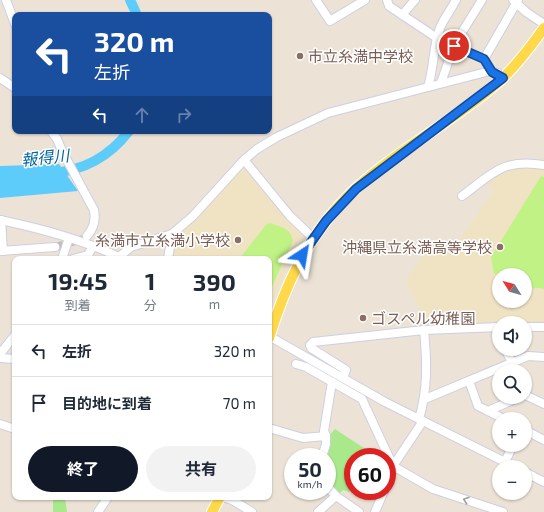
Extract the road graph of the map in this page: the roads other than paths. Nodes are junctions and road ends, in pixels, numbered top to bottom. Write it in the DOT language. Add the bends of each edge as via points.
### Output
graph roads {
  1 [pos="6,0"];
  2 [pos="316,0"];
  3 [pos="365,0"];
  4 [pos="387,0"];
  5 [pos="415,0"];
  6 [pos="456,0"];
  7 [pos="482,0"];
  8 [pos="516,1"];
  9 [pos="402,15"];
  10 [pos="12,16"];
  11 [pos="543,29"];
  12 [pos="437,38"];
  13 [pos="454,46"];
  14 [pos="484,59"];
  15 [pos="492,72"];
  16 [pos="0,78"];
  17 [pos="503,78"];
  18 [pos="441,84"];
  19 [pos="12,86"];
  20 [pos="428,87"];
  21 [pos="53,134"];
  22 [pos="60,134"];
  23 [pos="57,139"];
  24 [pos="244,160"];
  25 [pos="544,164"];
  26 [pos="462,196"];
  27 [pos="1,220"];
  28 [pos="172,234"];
  29 [pos="87,236"];
  30 [pos="69,238"];
  31 [pos="313,238"];
  32 [pos="93,246"];
  33 [pos="54,247"];
  34 [pos="1,251"];
  35 [pos="63,256"];
  36 [pos="84,256"];
  37 [pos="117,256"];
  38 [pos="124,256"];
  39 [pos="168,256"];
  40 [pos="492,327"];
  41 [pos="532,327"];
  42 [pos="544,327"];
  43 [pos="272,329"];
  44 [pos="424,330"];
  45 [pos="12,339"];
  46 [pos="272,339"];
  47 [pos="0,354"];
  48 [pos="509,356"];
  49 [pos="544,357"];
  50 [pos="0,358"];
  51 [pos="12,359"];
  52 [pos="512,362"];
  53 [pos="296,364"];
  54 [pos="343,378"];
  55 [pos="469,381"];
  56 [pos="332,382"];
  57 [pos="372,394"];
  58 [pos="532,398"];
  59 [pos="425,399"];
  60 [pos="504,404"];
  61 [pos="544,404"];
  62 [pos="366,405"];
  63 [pos="488,411"];
  64 [pos="492,413"];
  65 [pos="421,420"];
  66 [pos="0,424"];
  67 [pos="12,428"];
  68 [pos="272,429"];
  69 [pos="532,434"];
  70 [pos="326,436"];
  71 [pos="544,440"];
  72 [pos="325,448"];
  73 [pos="385,448"];
  74 [pos="500,460"];
  75 [pos="396,461"];
  76 [pos="396,468"];
  77 [pos="532,476"];
  78 [pos="544,482"];
  79 [pos="336,496"];
  80 [pos="106,500"];
  81 [pos="220,500"];
  82 [pos="232,500"];
  83 [pos="332,500"];
  84 [pos="380,500"];
  85 [pos="98,512"];
  86 [pos="212,512"];
  87 [pos="252,512"];
  88 [pos="318,512"];
  89 [pos="359,512"];
  90 [pos="375,512"];
  91 [pos="503,512"];
  1 -- 10 [label="street"];
  2 -- 3 [label="street" via="330,21"];
  4 -- 9 [label="street" via="389,6"];
  5 -- 9 [label="street"];
  6 -- 12 [label="street"];
  7 -- 13 [label="street"];
  8 -- 11 [label="street"];
  8 -- 14 [label="street"];
  9 -- 12 [label="street"];
  11 -- 17 [label="main road"];
  12 -- 13 [label="street"];
  12 -- 20 [label="street"];
  13 -- 14 [label="street"];
  13 -- 18 [label="street"];
  14 -- 15 [label="street"];
  15 -- 17 [label="street"];
  15 -- 18 [label="street"];
  16 -- 19 [label="street"];
  17 -- 31 [label="main road" via="362,184 339,206"];
  18 -- 20 [label="street"];
  20 -- 24 [label="street" via="328,113 278,137"];
  21 -- 23 [label="street"];
  22 -- 23 [label="street"];
  23 -- 29 [label="street" via="87,196 95,217 94,225"];
  24 -- 28 [label="street" via="193,216"];
  24 -- 31 [label="street" via="290,216"];
  25 -- 26 [label="street" via="517,163 502,167 493,171"];
  27 -- 30 [label="street"];
  27 -- 34 [label="street"];
  28 -- 38 [label="street" via="132,246"];
  28 -- 39 [label="street"];
  30 -- 32 [label="street"];
  30 -- 35 [label="street"];
  31 -- 43 [label="main road" via="295,270"];
  32 -- 36 [label="street" via="88,255"];
  32 -- 37 [label="street"];
  33 -- 34 [label="street"];
  40 -- 44 [label="street"];
  41 -- 42 [label="street"];
  44 -- 54 [label="street" via="313,342 310,348 346,370"];
  44 -- 59 [label="street" via="427,363"];
  45 -- 47 [label="street"];
  46 -- 54 [label="street"];
  48 -- 52 [label="street"];
  49 -- 52 [label="street" via="528,356"];
  50 -- 51 [label="street"];
  52 -- 55 [label="street"];
  53 -- 56 [label="street"];
  54 -- 57 [label="street"];
  55 -- 59 [label="street"];
  55 -- 63 [label="street" via="478,406"];
  56 -- 62 [label="street" via="362,399"];
  56 -- 70 [label="street" via="324,431"];
  57 -- 62 [label="street"];
  57 -- 65 [label="street"];
  58 -- 61 [label="street"];
  59 -- 65 [label="street"];
  60 -- 63 [label="street"];
  62 -- 73 [label="street"];
  63 -- 64 [label="street"];
  65 -- 74 [label="street"];
  65 -- 75 [label="street"];
  66 -- 67 [label="street"];
  68 -- 70 [label="street" via="303,438"];
  69 -- 71 [label="street"];
  70 -- 72 [label="street"];
  91 -- 76 [label="street, one-way" via="433,489"];
  77 -- 78 [label="street"];
  79 -- 89 [label="street"];
  80 -- 85 [label="street"];
  81 -- 86 [label="main road"];
  82 -- 87 [label="street"];
  83 -- 88 [label="street"];
  84 -- 90 [label="street"];
}
